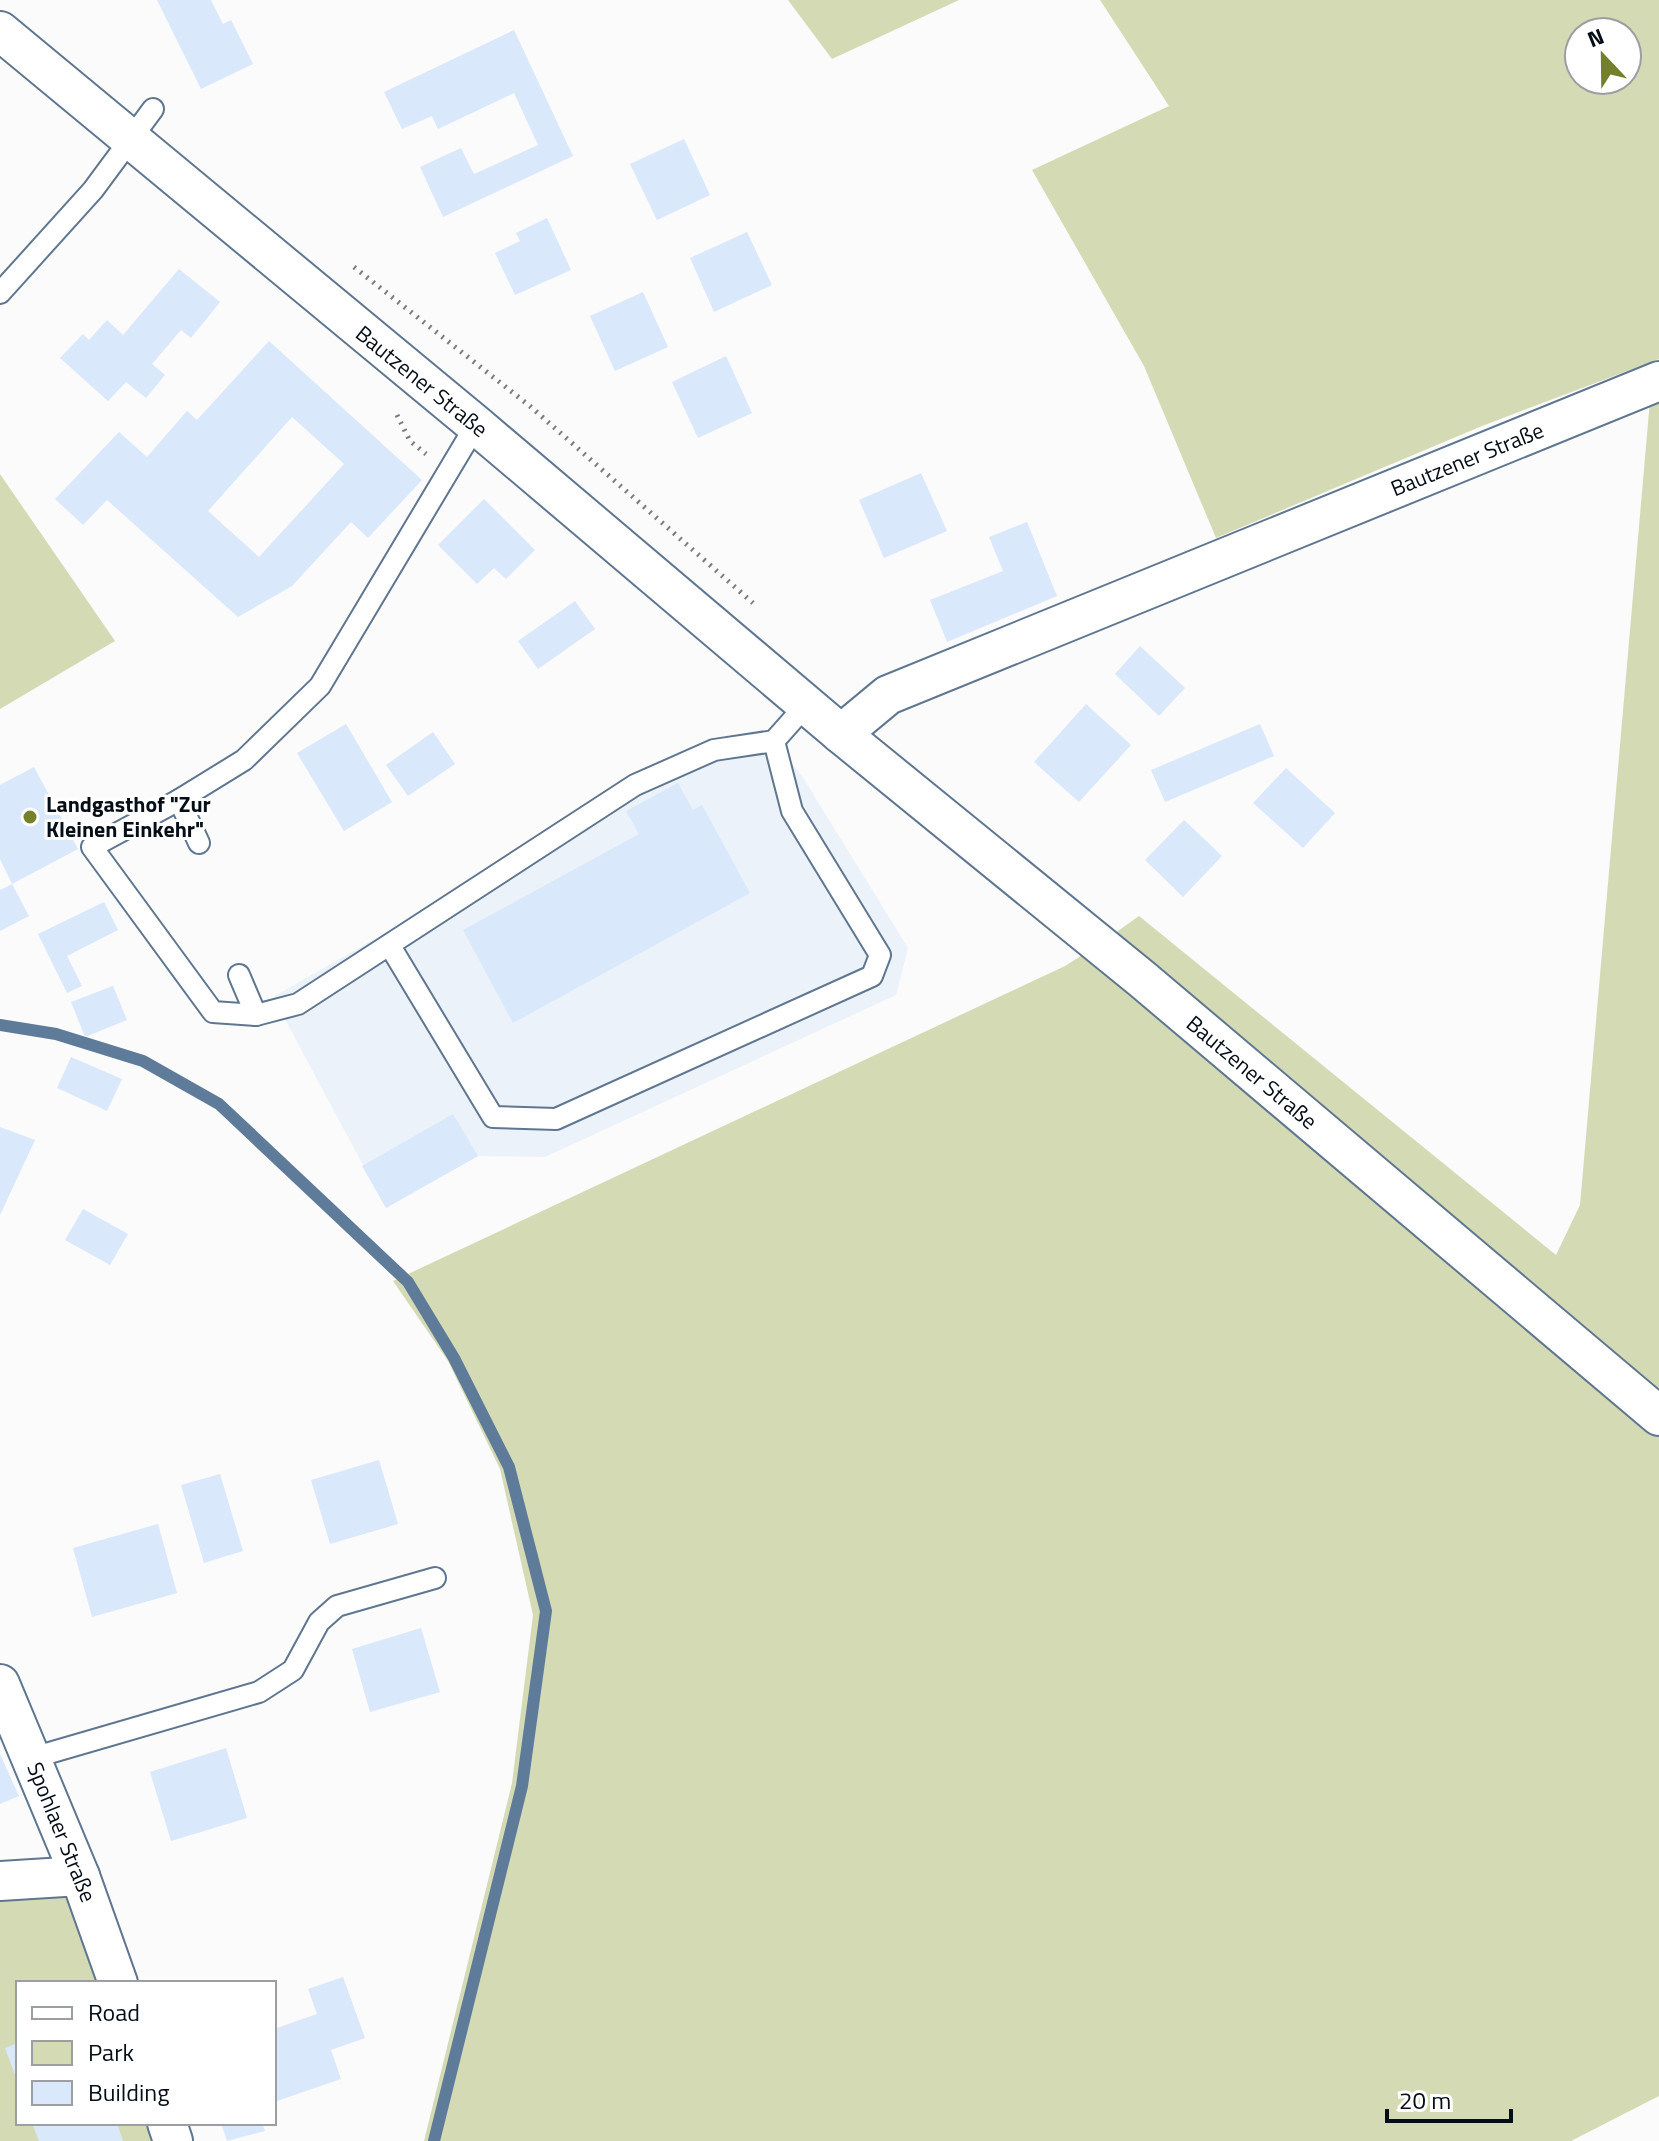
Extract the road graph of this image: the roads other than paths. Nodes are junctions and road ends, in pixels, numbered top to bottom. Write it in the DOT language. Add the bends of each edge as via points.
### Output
graph roads {
  1 [pos="0,31"];
  2 [pos="153,109"];
  3 [pos="131,142"];
  4 [pos="0,293"];
  5 [pos="1659,381"];
  6 [pos="476,425"];
  7 [pos="806,705"];
  8 [pos="841,734"];
  9 [pos="774,741"];
  10 [pos="179,800"];
  11 [pos="199,843"];
  12 [pos="390,946"];
  13 [pos="239,975"];
  14 [pos="256,1015"];
  15 [pos="1659,1416"];
  16 [pos="435,1578"];
  17 [pos="0,1684"];
  18 [pos="32,1758"];
  19 [pos="80,1876"];
  20 [pos="0,1881"];
  21 [pos="117,1981"];
  1 -- 3 [label="street, Bautzener Straße"];
  2 -- 3 [label="lane"];
  3 -- 4 [label="lane"];
  3 -- 6 [label="street, Bautzener Straße"];
  5 -- 8 [label="street, Bautzener Straße" via="888,695"];
  6 -- 7 [label="street, Bautzener Straße"];
  6 -- 10 [label="lane" via="320,686 244,760"];
  7 -- 8 [label="street, Bautzener Straße"];
  7 -- 9 [label="lane"];
  8 -- 15 [label="street, Bautzener Straße" via="1142,979"];
  9 -- 12 [label="lane" via="714,750 635,785"];
  9 -- 12 [label="lane" via="792,811 880,955 872,976 556,1119 493,1117"];
  10 -- 11 [label="lane"];
  10 -- 14 [label="lane" via="92,847 213,1012"];
  12 -- 14 [label="lane" via="298,1004"];
  13 -- 14 [label="lane"];
  16 -- 18 [label="lane" via="337,1606 319,1622 293,1670 259,1692"];
  17 -- 18 [label="street, Spohlaer Straße"];
  18 -- 19 [label="street, Spohlaer Straße"];
  19 -- 20 [label="street"];
  19 -- 21 [label="street, Spohlaer Straße"];
}
